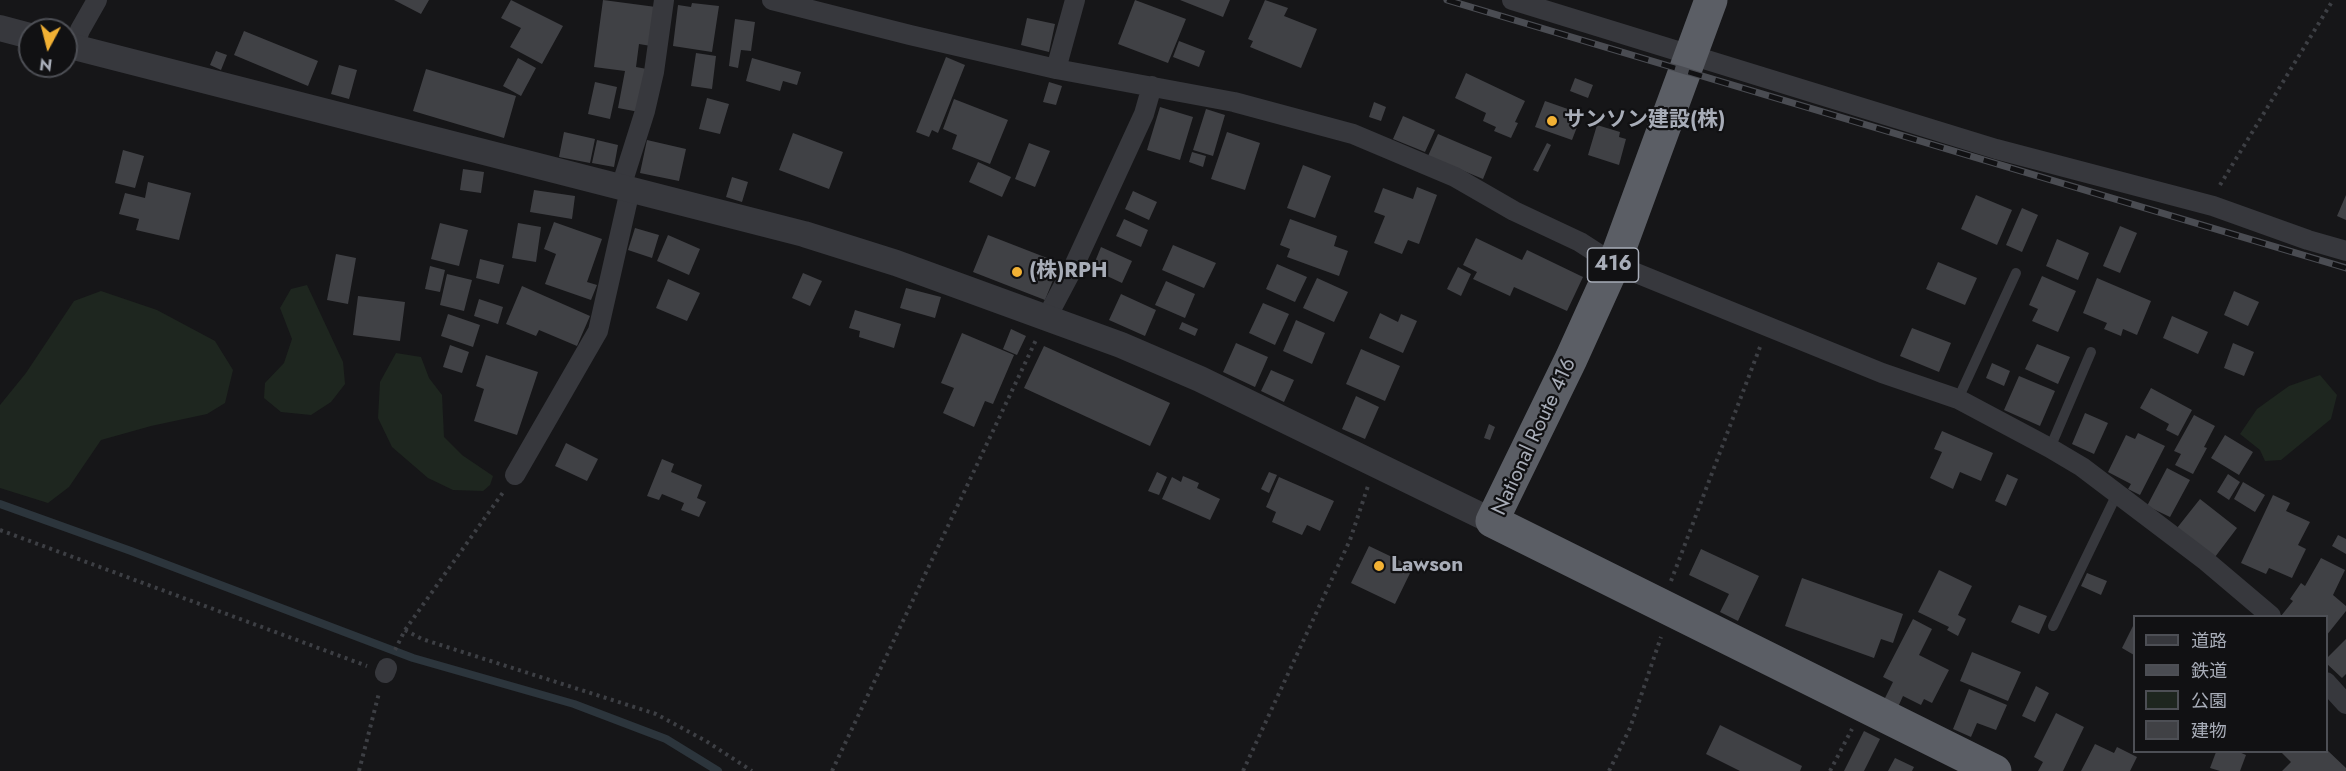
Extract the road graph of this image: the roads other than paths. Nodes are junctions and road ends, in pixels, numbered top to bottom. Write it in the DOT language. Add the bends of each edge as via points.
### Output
graph roads {
  1 [pos="97,0"];
  2 [pos="664,0"];
  3 [pos="772,0"];
  4 [pos="1075,0"];
  5 [pos="1512,0"];
  6 [pos="1711,0"];
  7 [pos="0,28"];
  8 [pos="18,33"];
  9 [pos="78,33"];
  10 [pos="78,48"];
  11 [pos="1691,54"];
  12 [pos="1056,69"];
  13 [pos="1152,86"];
  14 [pos="625,188"];
  15 [pos="2346,251"];
  16 [pos="1614,264"];
  17 [pos="2016,273"];
  18 [pos="1047,317"];
  19 [pos="2091,352"];
  20 [pos="1958,399"];
  21 [pos="2050,448"];
  22 [pos="515,475"];
  23 [pos="2117,494"];
  24 [pos="1492,520"];
  25 [pos="2270,615"];
  26 [pos="2053,626"];
  27 [pos="2328,684"];
  28 [pos="2346,704"];
  29 [pos="1995,771"];
  1 -- 9 [label="street"];
  2 -- 14 [label="street" via="654,72"];
  3 -- 12 [label="street"];
  4 -- 12 [label="street"];
  5 -- 11 [label="street"];
  6 -- 11 [label="highway, National Route 416 / 416"];
  7 -- 8 [label="street"];
  10 -- 14 [label="street"];
  11 -- 15 [label="street" via="1996,149 2213,206"];
  11 -- 16 [label="highway, National Route 416 / 416"];
  12 -- 13 [label="street"];
  13 -- 16 [label="street" via="1234,102 1353,134 1455,177"];
  13 -- 18 [label="street" via="1144,114"];
  14 -- 18 [label="street" via="804,234"];
  14 -- 22 [label="street" via="598,331"];
  16 -- 20 [label="street" via="1882,373"];
  16 -- 24 [label="highway, National Route 416 / 416"];
  17 -- 20 [label="lane"];
  18 -- 24 [label="street" via="1200,379"];
  19 -- 21 [label="lane"];
  20 -- 21 [label="street"];
  21 -- 23 [label="street"];
  23 -- 25 [label="street"];
  23 -- 26 [label="lane"];
  24 -- 29 [label="highway, National Route 416"];
  27 -- 28 [label="street"];
}
